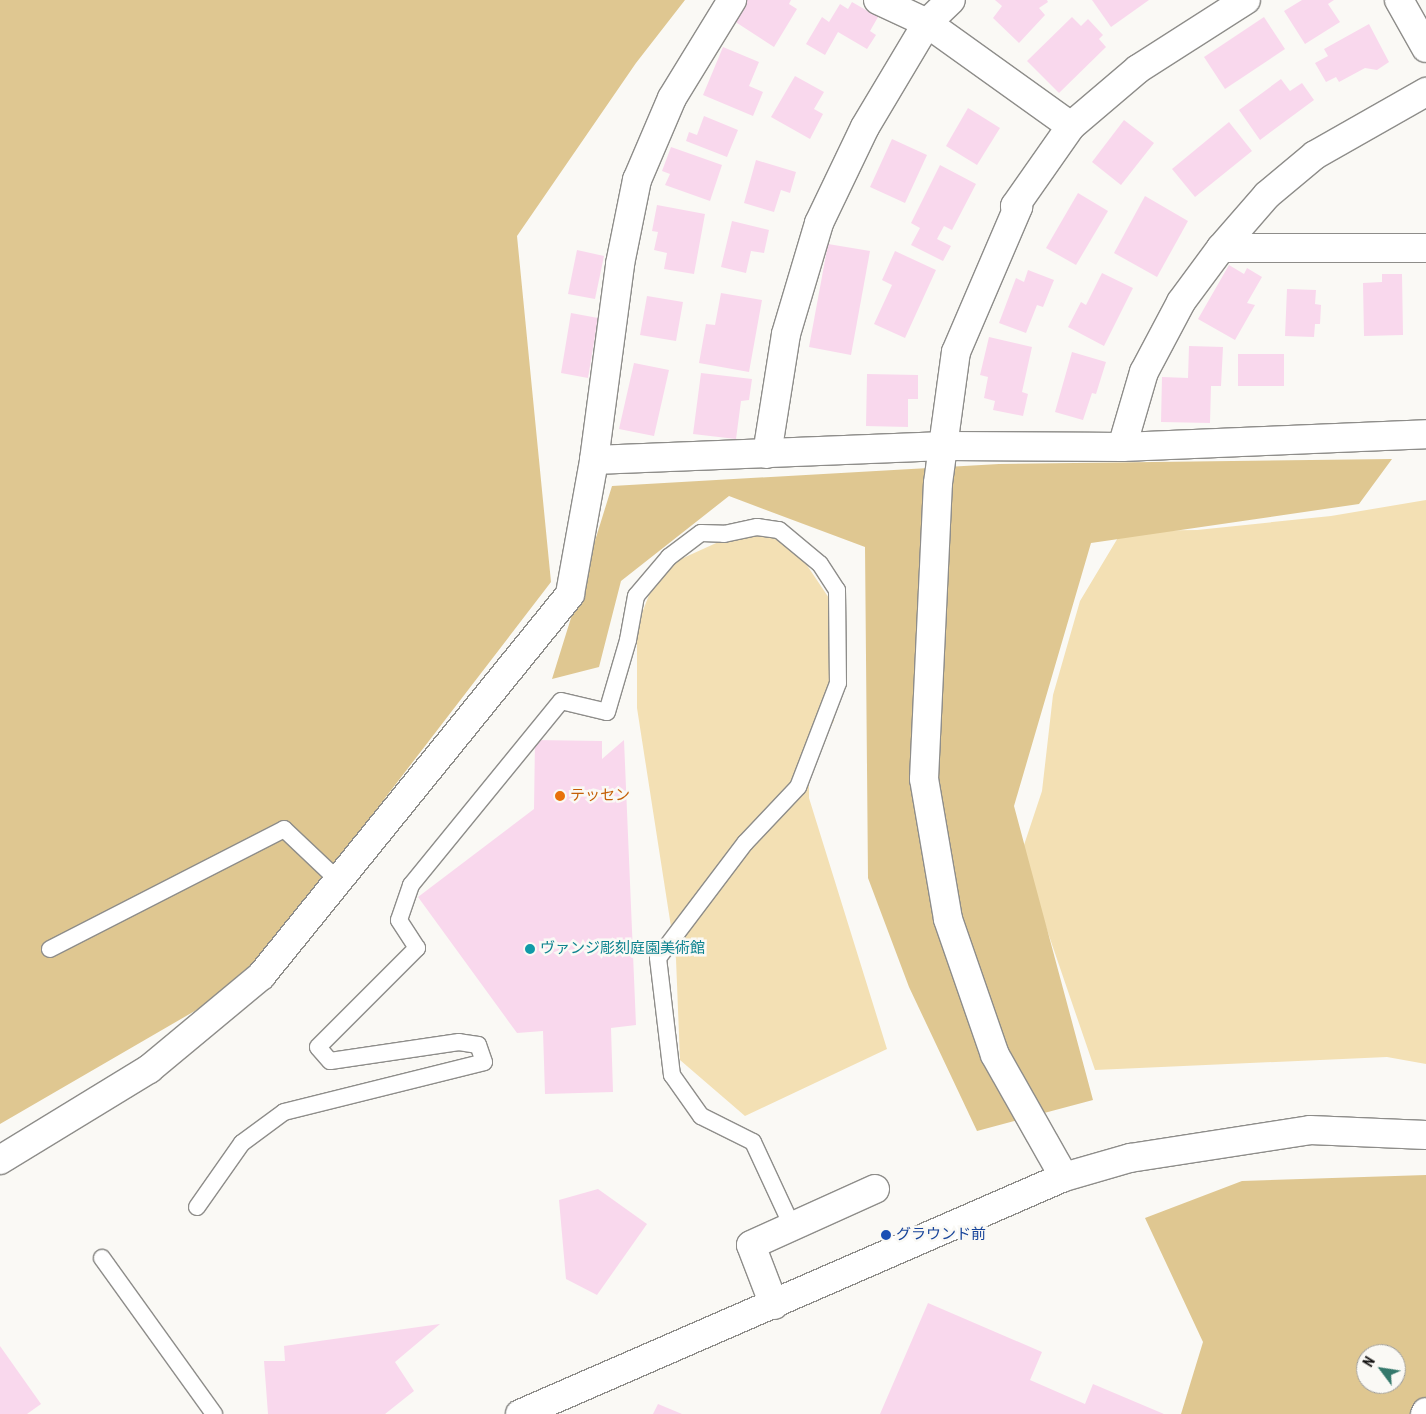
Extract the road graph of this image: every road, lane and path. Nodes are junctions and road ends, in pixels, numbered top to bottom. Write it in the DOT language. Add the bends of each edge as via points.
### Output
graph roads {
  1 [pos="732,0"];
  2 [pos="878,0"];
  3 [pos="951,0"];
  4 [pos="1246,0"];
  5 [pos="1399,0"];
  6 [pos="928,22"];
  7 [pos="1426,48"];
  8 [pos="1426,92"];
  9 [pos="1070,126"];
  10 [pos="1221,248"];
  11 [pos="1426,248"];
  12 [pos="1426,434"];
  13 [pos="945,446"];
  14 [pos="1122,447"];
  15 [pos="768,454"];
  16 [pos="594,460"];
  17 [pos="338,880"];
  18 [pos="50,948"];
  19 [pos="1426,1135"];
  20 [pos="0,1160"];
  21 [pos="1064,1177"];
  22 [pos="875,1189"];
  23 [pos="197,1207"];
  24 [pos="792,1226"];
  25 [pos="102,1258"];
  26 [pos="774,1305"];
  27 [pos="214,1414"];
  28 [pos="520,1414"];
  1 -- 16 [label="street" via="672,98 637,180 620,264"];
  2 -- 6 [label="street"];
  3 -- 6 [label="street"];
  4 -- 9 [label="street" via="1138,69"];
  5 -- 7 [label="street"];
  6 -- 9 [label="street"];
  6 -- 15 [label="street" via="865,127 819,223 786,334"];
  8 -- 10 [label="street" via="1315,155 1267,194"];
  9 -- 13 [label="street" via="1015,206 1018,207 956,352"];
  10 -- 11 [label="street"];
  10 -- 14 [label="street" via="1181,302 1144,372"];
  12 -- 14 [label="street"];
  13 -- 14 [label="street"];
  13 -- 15 [label="street"];
  13 -- 21 [label="street" via="938,483 924,780 948,919 992,1046"];
  15 -- 16 [label="street"];
  16 -- 17 [label="street" via="570,594"];
  17 -- 18 [label="lane" via="284,829"];
  17 -- 20 [label="street" via="261,976 150,1069"];
  19 -- 21 [label="street" via="1310,1130 1130,1158"];
  21 -- 26 [label="street"];
  22 -- 24 [label="street"];
  23 -- 24 [label="lane" via="242,1143 284,1112 484,1062 478,1045 459,1042 330,1061 318,1047 417,948 399,920 411,885 561,701 607,712 628,640 636,596 670,557 701,533 724,534 757,527 780,530 820,564 837,590 838,683 798,787 745,843 658,958 672,1075 701,1116 753,1142"];
  24 -- 26 [label="street" via="751,1245"];
  25 -- 27 [label="lane"];
  26 -- 28 [label="street"];
}
